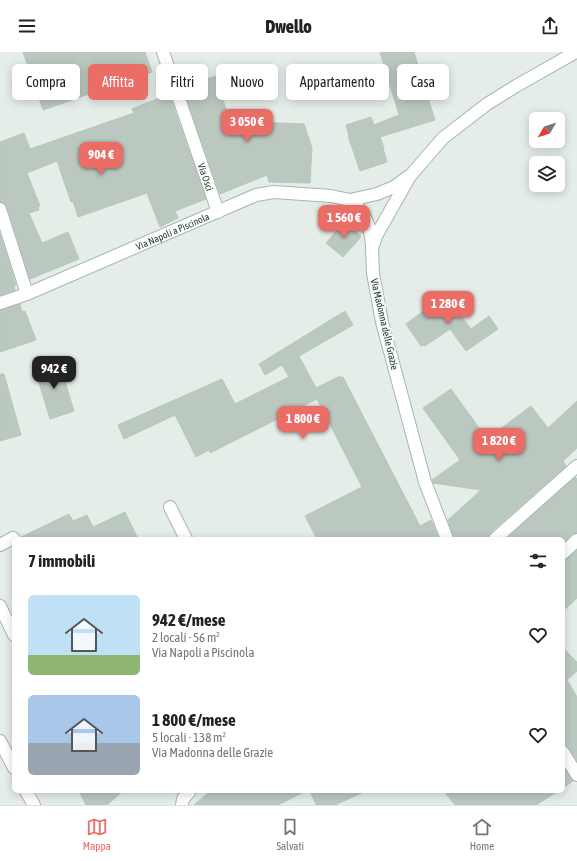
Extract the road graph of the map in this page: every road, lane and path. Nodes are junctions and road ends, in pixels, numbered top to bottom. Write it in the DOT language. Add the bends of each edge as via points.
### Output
graph roads {
  1 [pos="163,52"];
  2 [pos="576,52"];
  3 [pos="410,176"];
  4 [pos="350,200"];
  5 [pos="0,210"];
  6 [pos="218,212"];
  7 [pos="372,249"];
  8 [pos="27,294"];
  9 [pos="0,303"];
  10 [pos="577,466"];
  11 [pos="170,507"];
  12 [pos="185,537"];
  13 [pos="445,537"];
  14 [pos="497,537"];
  15 [pos="12,539"];
  16 [pos="577,540"];
  17 [pos="0,545"];
  18 [pos="565,551"];
  19 [pos="0,606"];
  20 [pos="12,631"];
  21 [pos="0,741"];
  22 [pos="565,755"];
  23 [pos="12,764"];
  24 [pos="577,775"];
  25 [pos="27,793"];
  26 [pos="188,793"];
  27 [pos="34,805"];
  28 [pos="182,805"];
  1 -- 6 [label="street, Via Osci"];
  2 -- 3 [label="street, Via Madonna delle Grazie" via="487,104 444,138"];
  3 -- 4 [label="street, Via Napoli a Piscinola" via="377,194"];
  3 -- 7 [label="street, Via Madonna delle Grazie" via="376,236"];
  4 -- 6 [label="street, Via Napoli a Piscinola" via="274,192 256,195"];
  4 -- 7 [label="street" via="363,212 369,226"];
  5 -- 8 [label="street"];
  6 -- 8 [label="street, Via Napoli a Piscinola"];
  7 -- 13 [label="street, Via Madonna delle Grazie" via="373,273 382,322 425,482"];
  8 -- 9 [label="street, Via Napoli a Piscinola"];
  10 -- 14 [label="street"];
  11 -- 12 [label="street"];
  15 -- 17 [label="street"];
  16 -- 18 [label="street"];
  19 -- 20 [label="street"];
  21 -- 23 [label="street"];
  22 -- 24 [label="street"];
  25 -- 27 [label="street"];
  26 -- 28 [label="street"];
}
